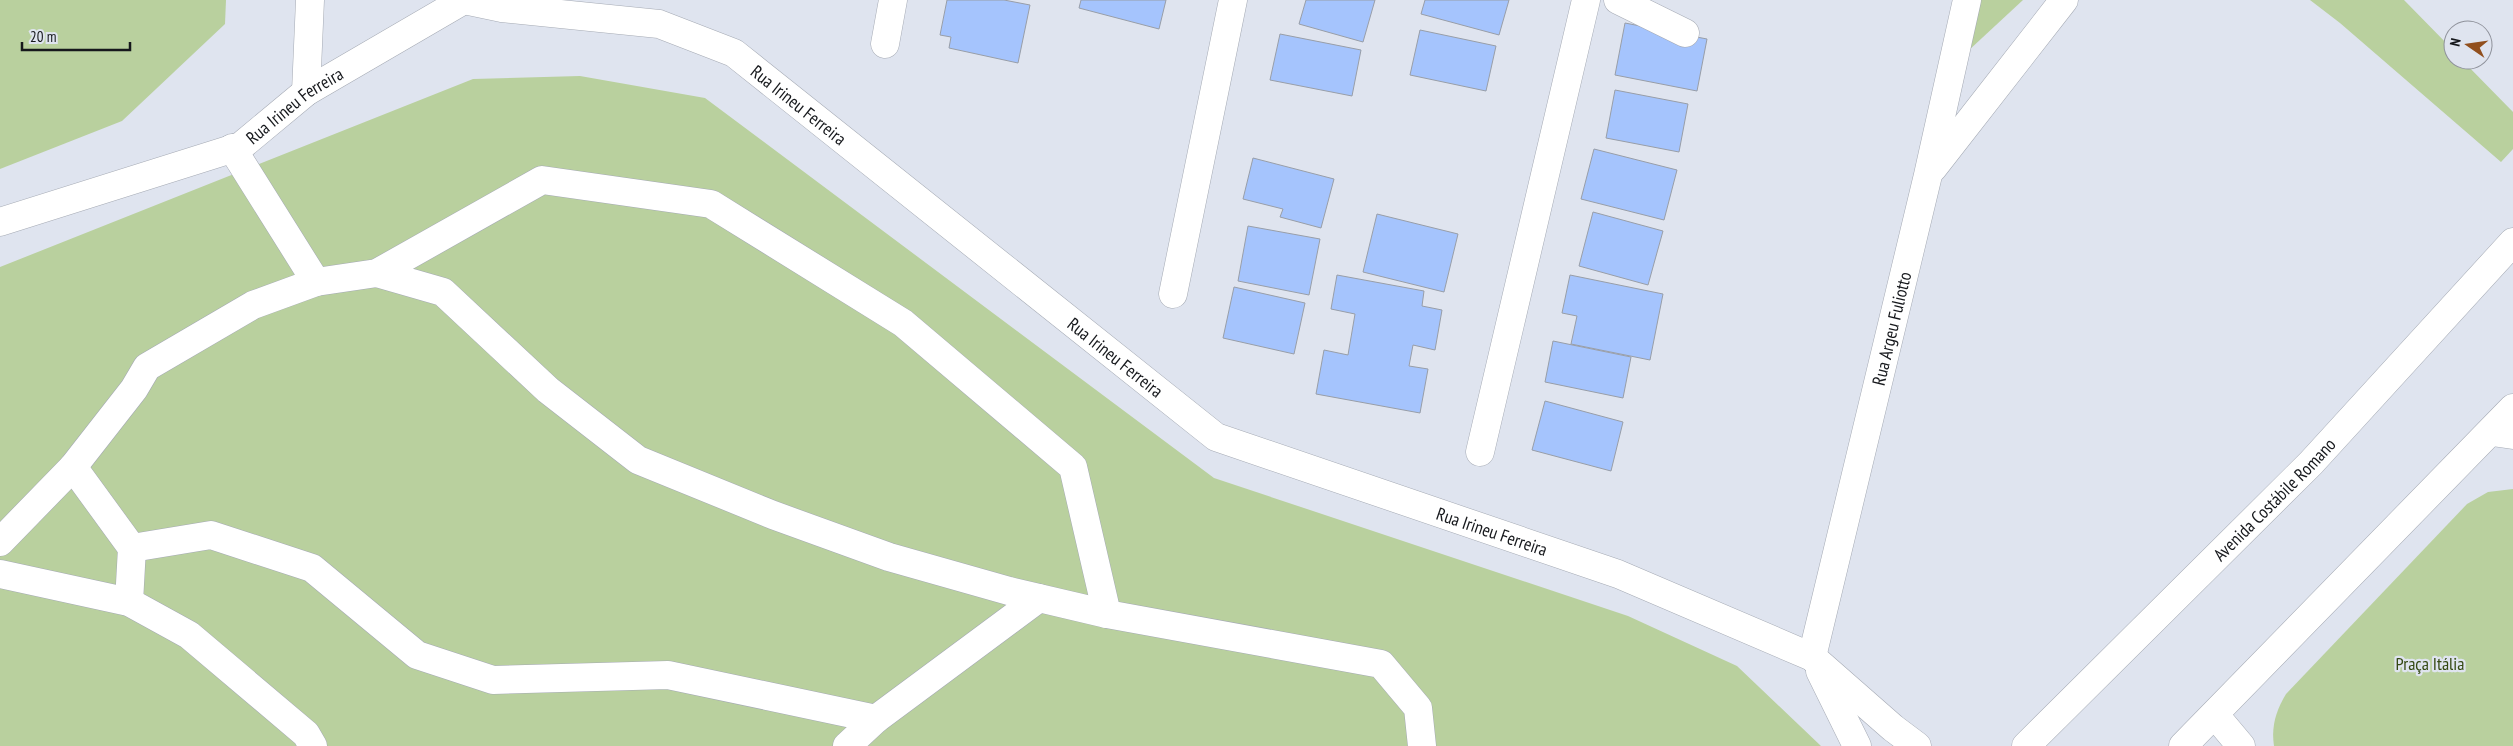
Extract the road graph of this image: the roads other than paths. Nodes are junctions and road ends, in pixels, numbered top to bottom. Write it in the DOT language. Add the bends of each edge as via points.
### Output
graph roads {
  1 [pos="310,0"];
  2 [pos="464,0"];
  3 [pos="893,0"];
  4 [pos="1233,0"];
  5 [pos="1586,0"];
  6 [pos="1618,0"];
  7 [pos="1967,0"];
  8 [pos="2064,0"];
  9 [pos="501,4"];
  10 [pos="547,6"];
  11 [pos="1685,33"];
  12 [pos="884,44"];
  13 [pos="306,92"];
  14 [pos="232,148"];
  15 [pos="1928,175"];
  16 [pos="0,222"];
  17 [pos="2513,242"];
  18 [pos="378,273"];
  19 [pos="316,282"];
  20 [pos="1173,294"];
  21 [pos="2513,408"];
  22 [pos="2502,433"];
  23 [pos="1480,452"];
  24 [pos="73,467"];
  25 [pos="0,542"];
  26 [pos="132,548"];
  27 [pos="0,574"];
  28 [pos="1039,598"];
  29 [pos="129,602"];
  30 [pos="1107,614"];
  31 [pos="1812,657"];
  32 [pos="2215,714"];
  33 [pos="876,720"];
  34 [pos="313,746"];
  35 [pos="847,746"];
  36 [pos="1422,746"];
  37 [pos="1857,746"];
  38 [pos="1917,746"];
  39 [pos="2026,746"];
  40 [pos="2183,746"];
  41 [pos="2241,746"];
  1 -- 13 [label="street"];
  2 -- 9 [label="street, Rua Irineu Ferreira"];
  2 -- 13 [label="street, Rua Irineu Ferreira"];
  3 -- 12 [label="street"];
  4 -- 20 [label="street"];
  5 -- 23 [label="street"];
  6 -- 11 [label="street"];
  7 -- 15 [label="street, Rua Argeu Fuliotto"];
  8 -- 15 [label="street"];
  9 -- 10 [label="street, Rua Irineu Ferreira"];
  10 -- 31 [label="street, Rua Irineu Ferreira" via="659,24 734,53 1216,437 1618,574"];
  13 -- 14 [label="street, Rua Irineu Ferreira" via="241,146"];
  14 -- 16 [label="street, Rua Irineu Ferreira"];
  14 -- 19 [label="street"];
  15 -- 31 [label="street, Rua Argeu Fuliotto"];
  17 -- 39 [label="street, Avenida Costábile Romano" via="2310,463"];
  18 -- 19 [label="street"];
  18 -- 28 [label="street" via="443,292 548,390 638,460 773,515 889,557"];
  18 -- 30 [label="street" via="542,180 711,204 903,323 1073,467"];
  19 -- 24 [label="street" via="253,305 147,367 134,389"];
  21 -- 22 [label="street"];
  22 -- 32 [label="street"];
  24 -- 25 [label="street"];
  24 -- 26 [label="street"];
  26 -- 29 [label="street"];
  26 -- 33 [label="street" via="211,535 312,568 417,655 493,680 668,675"];
  27 -- 29 [label="street"];
  28 -- 30 [label="street"];
  28 -- 33 [label="street"];
  29 -- 34 [label="street" via="189,635 306,734"];
  30 -- 36 [label="street" via="1381,664 1418,708"];
  31 -- 37 [label="street"];
  31 -- 38 [label="street, Rua Irineu Ferreira"];
  32 -- 40 [label="street"];
  32 -- 41 [label="street"];
  33 -- 35 [label="street"];
}
